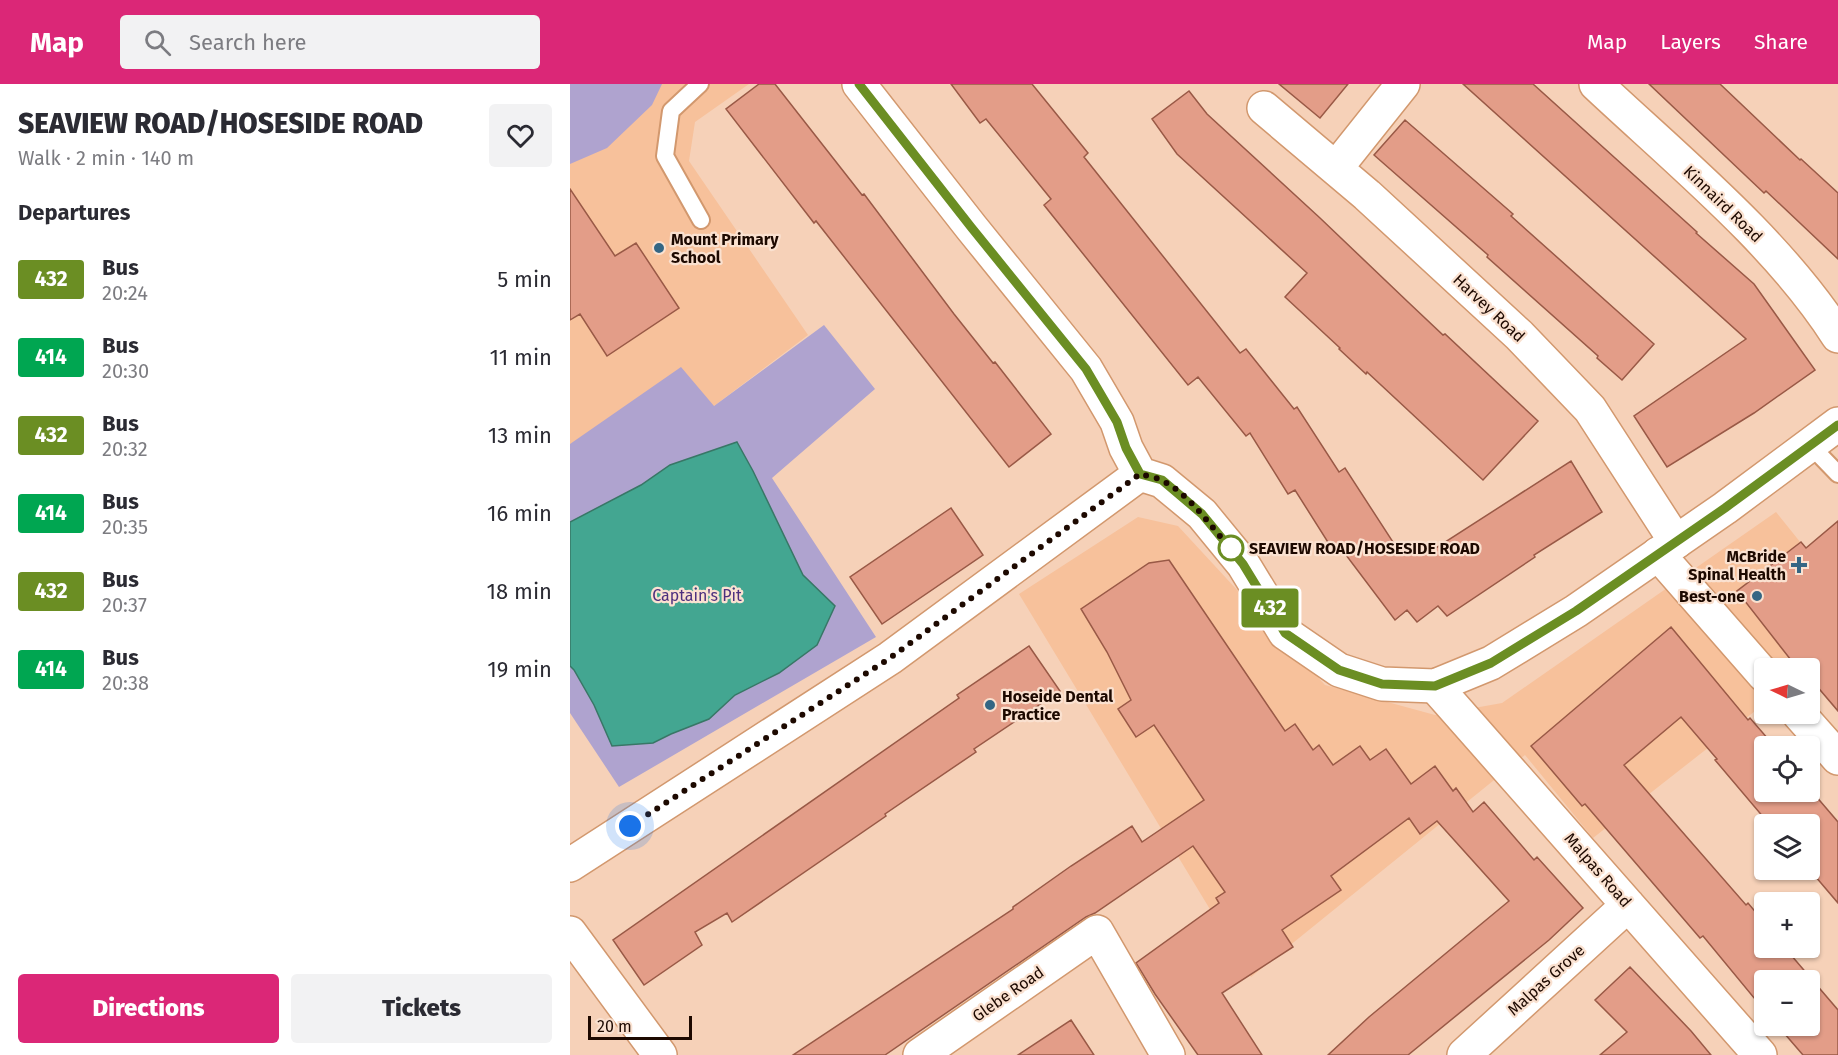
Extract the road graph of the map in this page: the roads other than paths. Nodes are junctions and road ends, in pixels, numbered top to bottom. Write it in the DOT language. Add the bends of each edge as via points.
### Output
graph roads {
  1 [pos="700,84"];
  2 [pos="859,84"];
  3 [pos="1403,84"];
  4 [pos="1596,84"];
  5 [pos="1264,108"];
  6 [pos="1335,168"];
  7 [pos="701,220"];
  8 [pos="1838,336"];
  9 [pos="1838,424"];
  10 [pos="1810,445"];
  11 [pos="1140,474"];
  12 [pos="1838,474"];
  13 [pos="1667,548"];
  14 [pos="1754,662"];
  15 [pos="1435,686"];
  16 [pos="1808,724"];
  17 [pos="1838,758"];
  18 [pos="570,865"];
  19 [pos="1628,905"];
  20 [pos="570,933"];
  21 [pos="660,1055"];
  22 [pos="920,1055"];
  23 [pos="1168,1055"];
  24 [pos="1464,1055"];
  25 [pos="1760,1055"];
  1 -- 7 [label="lane" via="671,111 665,156"];
  2 -- 11 [label="street" via="1086,369 1117,422"];
  3 -- 6 [label="street"];
  4 -- 8 [label="street, Kinnaird Road" via="1745,224 1790,272"];
  5 -- 6 [label="street, Harvey Road"];
  6 -- 13 [label="street, Harvey Road" via="1519,336 1590,409"];
  9 -- 10 [label="street"];
  10 -- 12 [label="lane"];
  10 -- 13 [label="street"];
  11 -- 15 [label="street" via="1162,480 1202,514 1243,564 1285,633 1339,670 1382,684"];
  11 -- 18 [label="street" via="890,658"];
  13 -- 14 [label="street, Harvey Road"];
  13 -- 15 [label="street" via="1491,663"];
  15 -- 19 [label="street, Malpas Road"];
  16 -- 17 [label="street"];
  19 -- 24 [label="street, Malpas Grove"];
  19 -- 25 [label="street, Malpas Road"];
  20 -- 21 [label="street"];
  22 -- 23 [label="street, Glebe Road" via="1097,932"];
}
